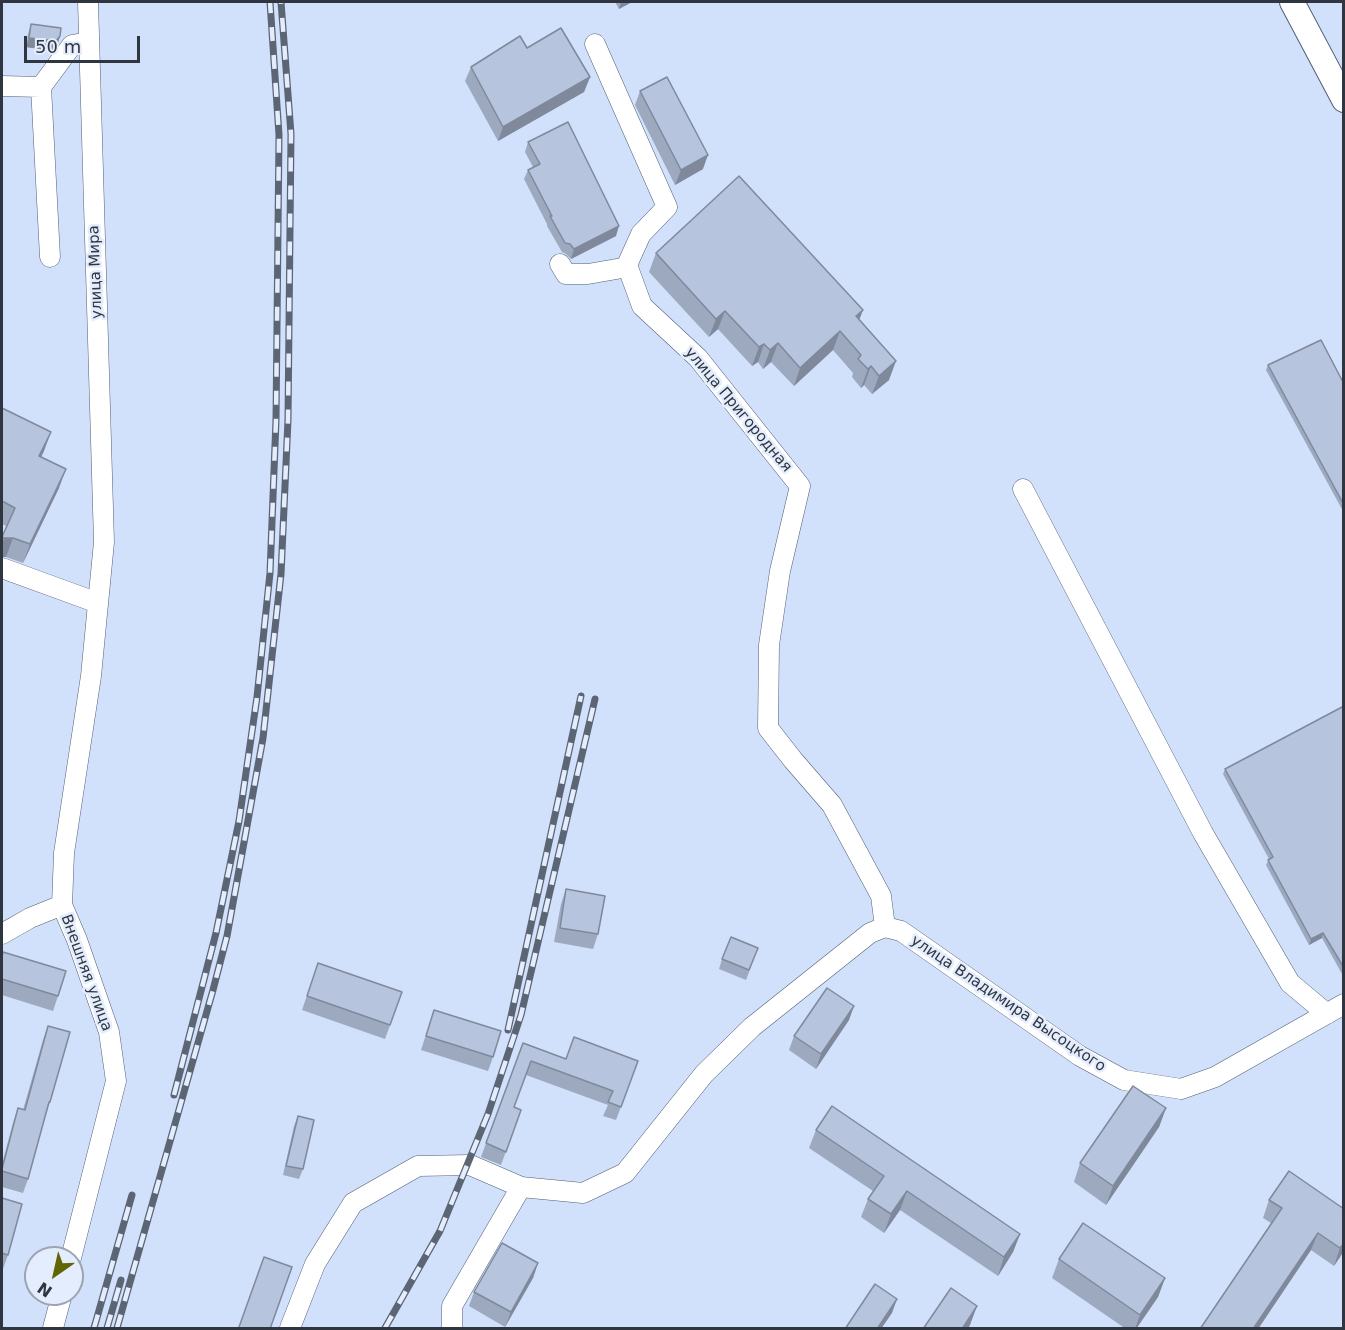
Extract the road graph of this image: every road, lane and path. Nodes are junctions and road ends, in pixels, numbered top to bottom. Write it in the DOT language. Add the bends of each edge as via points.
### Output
graph roads {
  1 [pos="88,2"];
  2 [pos="1292,2"];
  3 [pos="89,42"];
  4 [pos="595,44"];
  5 [pos="2,86"];
  6 [pos="41,87"];
  7 [pos="1344,100"];
  8 [pos="50,257"];
  9 [pos="560,264"];
  10 [pos="628,267"];
  11 [pos="1023,489"];
  12 [pos="104,542"];
  13 [pos="2,568"];
  14 [pos="98,603"];
  15 [pos="62,905"];
  16 [pos="885,927"];
  17 [pos="2,934"];
  18 [pos="1335,1009"];
  19 [pos="521,1187"];
  20 [pos="74,1246"];
  21 [pos="59,1306"];
  22 [pos="53,1329"];
  23 [pos="290,1329"];
  24 [pos="452,1329"];
  1 -- 3 [label="street, улица Мира"];
  2 -- 7 [label="main road"];
  3 -- 6 [label="street" via="72,45"];
  3 -- 12 [label="street, улица Мира"];
  4 -- 10 [label="street" via="667,207 641,234"];
  5 -- 6 [label="street"];
  6 -- 8 [label="street"];
  9 -- 10 [label="street" via="566,274"];
  10 -- 16 [label="street, улица Пригородная" via="642,306 698,358 800,486 780,571 769,645 768,728 832,805 881,896"];
  11 -- 18 [label="street" via="1208,843 1290,983"];
  12 -- 14 [label="street, Внешняя улица"];
  13 -- 14 [label="street"];
  14 -- 15 [label="street, Внешняя улица" via="64,852"];
  15 -- 17 [label="street"];
  15 -- 20 [label="street, Внешняя улица" via="109,1032 116,1081"];
  16 -- 18 [label="street, улица Владимира Высоцкого" via="901,931 1080,1056 1124,1080 1181,1089 1215,1077"];
  16 -- 19 [label="street" via="870,933 752,1027 704,1074 625,1173 584,1193"];
  19 -- 23 [label="street" via="470,1165 418,1166 353,1203 315,1264"];
  19 -- 24 [label="street" via="452,1306"];
  21 -- 22 [label="street"];
}
